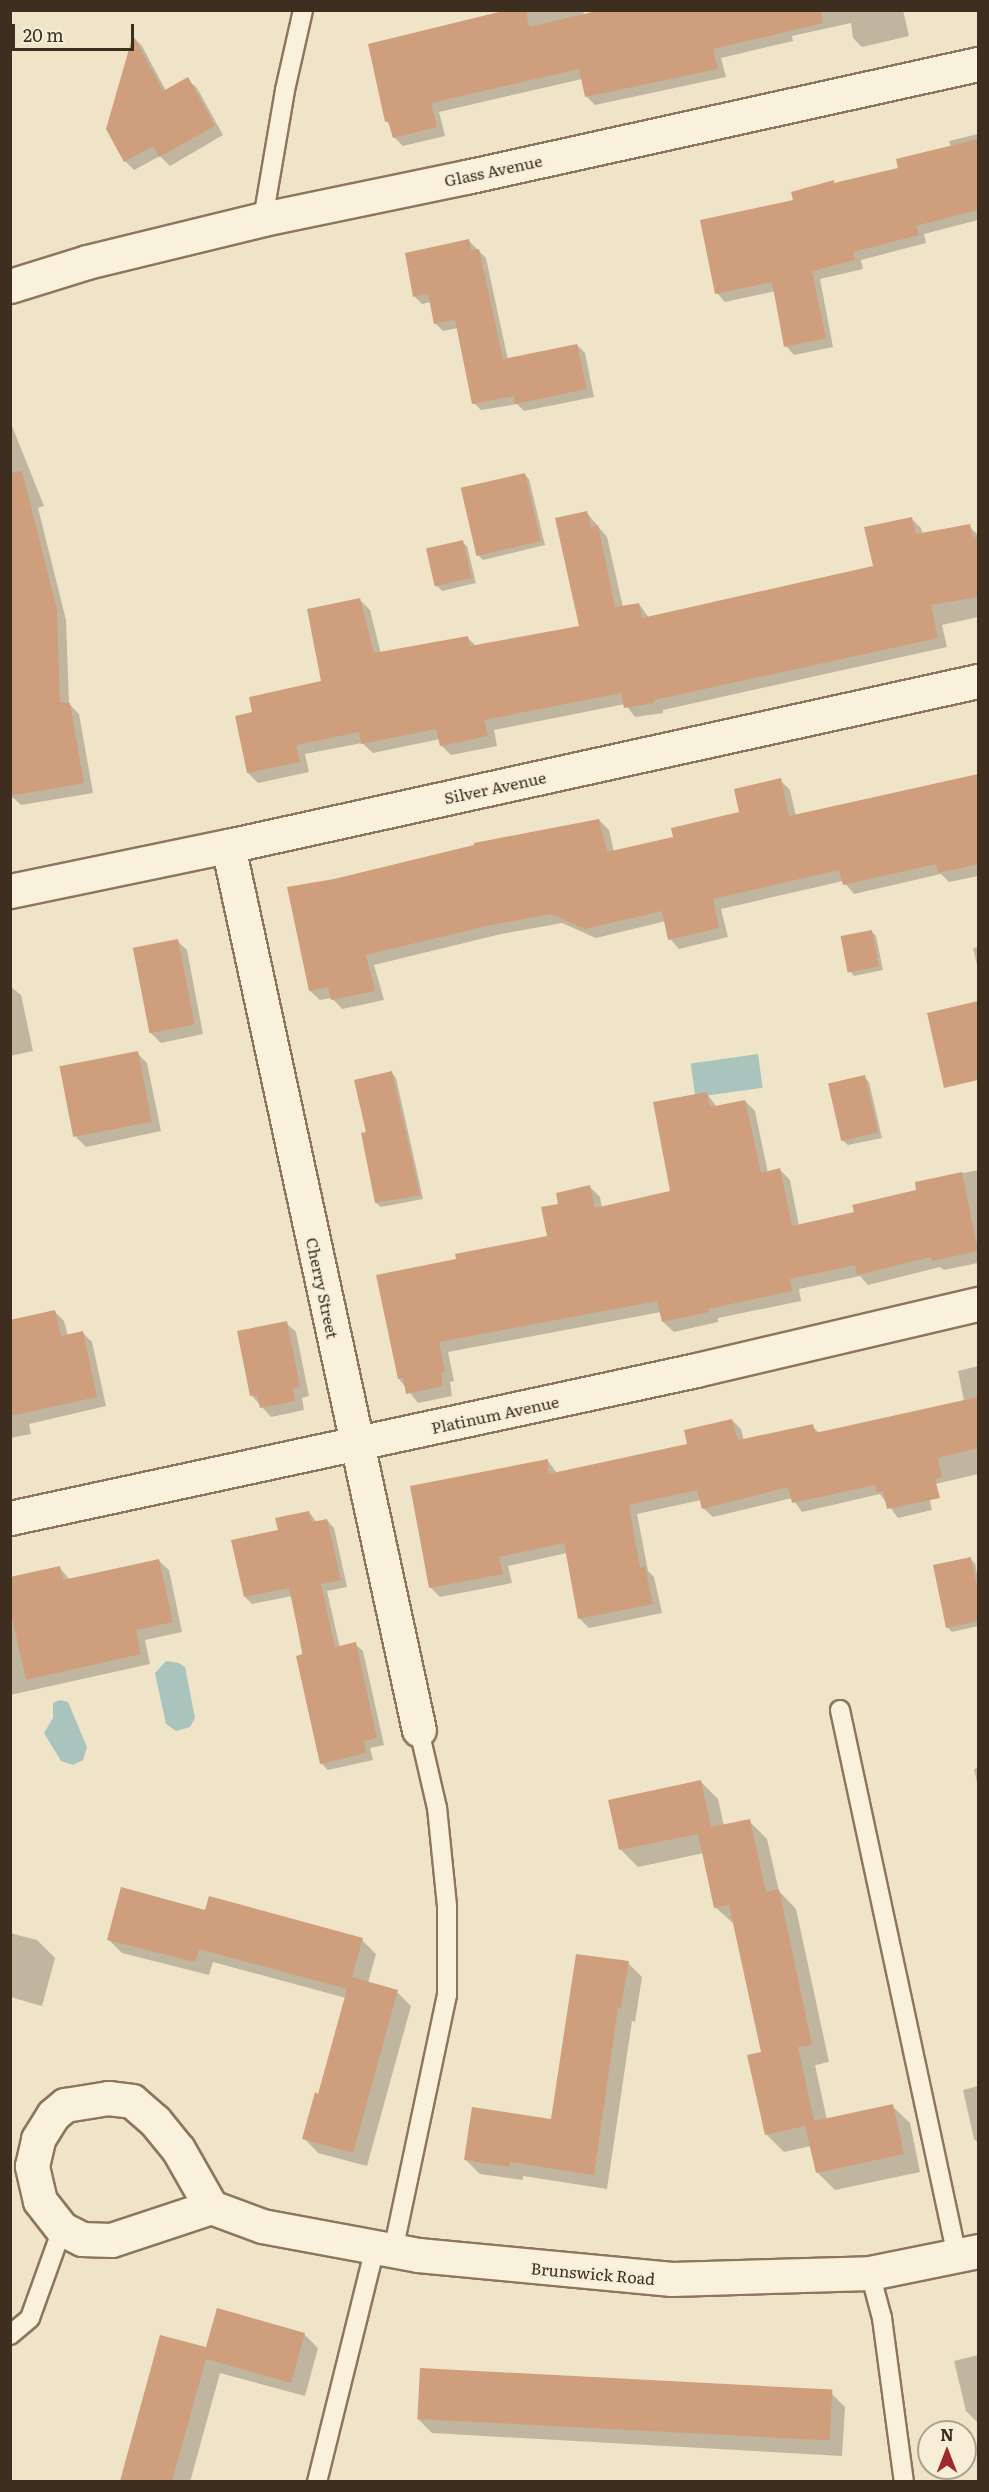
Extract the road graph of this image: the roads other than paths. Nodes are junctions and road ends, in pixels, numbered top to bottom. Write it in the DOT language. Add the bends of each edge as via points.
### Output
graph roads {
  1 [pos="303,10"];
  2 [pos="978,64"];
  3 [pos="263,219"];
  4 [pos="10,286"];
  5 [pos="978,681"];
  6 [pos="228,846"];
  7 [pos="10,891"];
  8 [pos="978,1304"];
  9 [pos="357,1443"];
  10 [pos="10,1518"];
  11 [pos="840,1710"];
  12 [pos="419,1730"];
  13 [pos="211,2208"];
  14 [pos="62,2229"];
  15 [pos="384,2249"];
  16 [pos="968,2253"];
  17 [pos="870,2273"];
  18 [pos="10,2335"];
  19 [pos="318,2481"];
  20 [pos="904,2481"];
  1 -- 3 [label="lane"];
  2 -- 3 [label="street, Glass Avenue"];
  3 -- 4 [label="street, Glass Avenue" via="87,262"];
  5 -- 6 [label="street, Silver Avenue"];
  6 -- 7 [label="street, Silver Avenue"];
  6 -- 9 [label="street, Cherry Street"];
  8 -- 9 [label="street, Platinum Avenue"];
  9 -- 10 [label="street, Platinum Avenue"];
  9 -- 12 [label="street, Cherry Street"];
  11 -- 16 [label="lane"];
  12 -- 15 [label="lane" via="438,1819 447,1906 447,1995"];
  13 -- 14 [label="street" via="111,2240 82,2239"];
  13 -- 14 [label="street" via="178,2149 132,2101 108,2098 65,2104 38,2139 33,2166 40,2201"];
  13 -- 15 [label="street, Brunswick Road" via="262,2226"];
  14 -- 18 [label="lane" via="30,2318"];
  15 -- 17 [label="street, Brunswick Road" via="537,2268 672,2279"];
  15 -- 19 [label="lane"];
  16 -- 17 [label="street, Brunswick Road"];
  17 -- 20 [label="lane" via="882,2318"];
}
